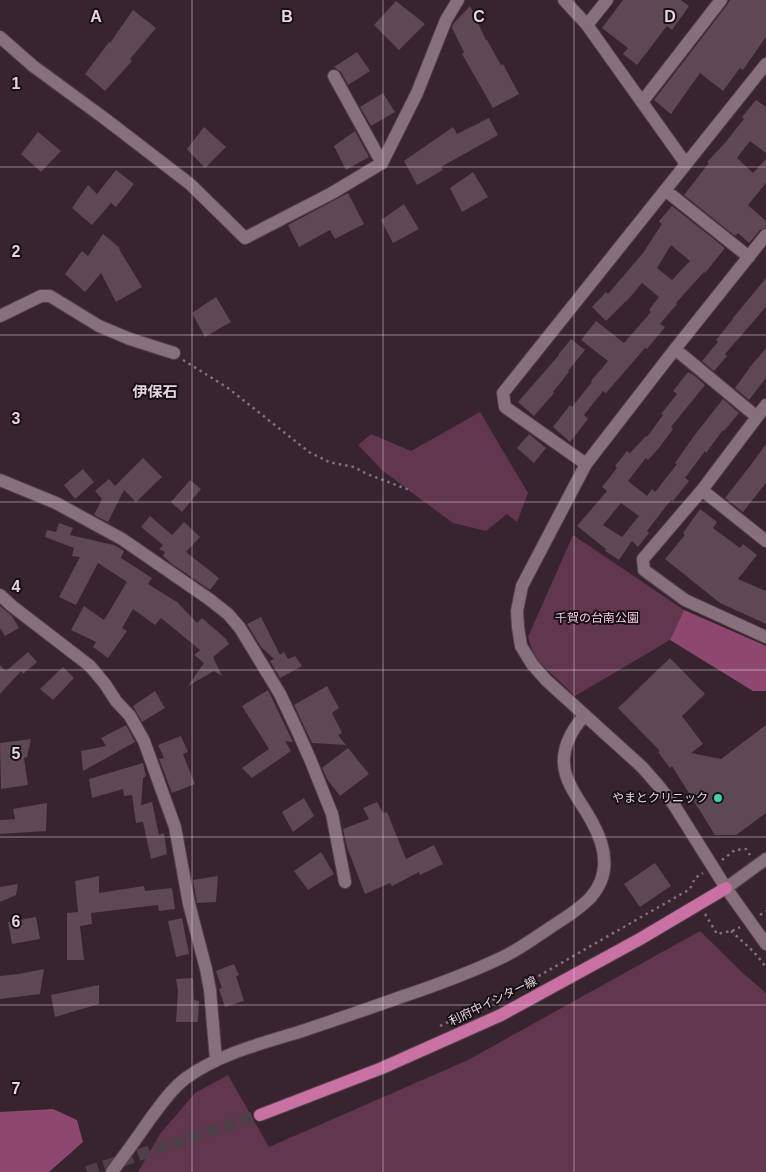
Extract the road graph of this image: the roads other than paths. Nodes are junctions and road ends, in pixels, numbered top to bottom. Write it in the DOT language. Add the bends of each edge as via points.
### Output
graph roads {
  1 [pos="458,0"];
  2 [pos="564,0"];
  3 [pos="607,0"];
  4 [pos="721,0"];
  5 [pos="587,25"];
  6 [pos="0,37"];
  7 [pos="766,64"];
  8 [pos="334,76"];
  9 [pos="642,102"];
  10 [pos="382,163"];
  11 [pos="686,164"];
  12 [pos="665,190"];
  13 [pos="766,235"];
  14 [pos="749,257"];
  15 [pos="0,316"];
  16 [pos="675,349"];
  17 [pos="174,353"];
  18 [pos="766,405"];
  19 [pos="757,417"];
  20 [pos="586,464"];
  21 [pos="0,480"];
  22 [pos="702,490"];
  23 [pos="766,540"];
  24 [pos="0,595"];
  25 [pos="766,637"];
  26 [pos="585,716"];
  27 [pos="766,859"];
  28 [pos="345,882"];
  29 [pos="726,888"];
  30 [pos="766,944"];
  31 [pos="216,1060"];
  32 [pos="260,1115"];
  33 [pos="112,1172"];
  1 -- 10 [label="street"];
  2 -- 5 [label="street"];
  3 -- 5 [label="street"];
  4 -- 9 [label="street"];
  5 -- 9 [label="street"];
  6 -- 10 [label="street" via="33,66 190,184 246,238"];
  7 -- 11 [label="street"];
  8 -- 10 [label="street"];
  9 -- 11 [label="street"];
  11 -- 12 [label="street"];
  12 -- 14 [label="street"];
  12 -- 20 [label="street" via="503,393 505,407"];
  13 -- 14 [label="street"];
  14 -- 16 [label="street"];
  15 -- 17 [label="street" via="41,296 50,296 99,326"];
  16 -- 19 [label="street"];
  16 -- 20 [label="street"];
  18 -- 19 [label="street"];
  19 -- 22 [label="street"];
  20 -- 26 [label="street" via="522,586 517,611 522,646 532,664"];
  21 -- 28 [label="street" via="56,503 122,539 228,614 280,694 298,730 332,814"];
  22 -- 23 [label="street"];
  22 -- 25 [label="street" via="643,559 644,570 685,600"];
  24 -- 31 [label="street" via="90,666 130,716 144,741 175,827 210,990"];
  26 -- 29 [label="street" via="657,784 674,805"];
  26 -- 31 [label="street" via="577,723 567,742 564,759 570,788 592,821 604,851 605,866 601,880 590,897 537,937 475,969 335,1021"];
  27 -- 29 [label="street"];
  29 -- 30 [label="street"];
  29 -- 32 [label="main road, 利府中インター線" via="640,940 500,1015 382,1068"];
  31 -- 33 [label="street" via="183,1080 169,1094"];
}
